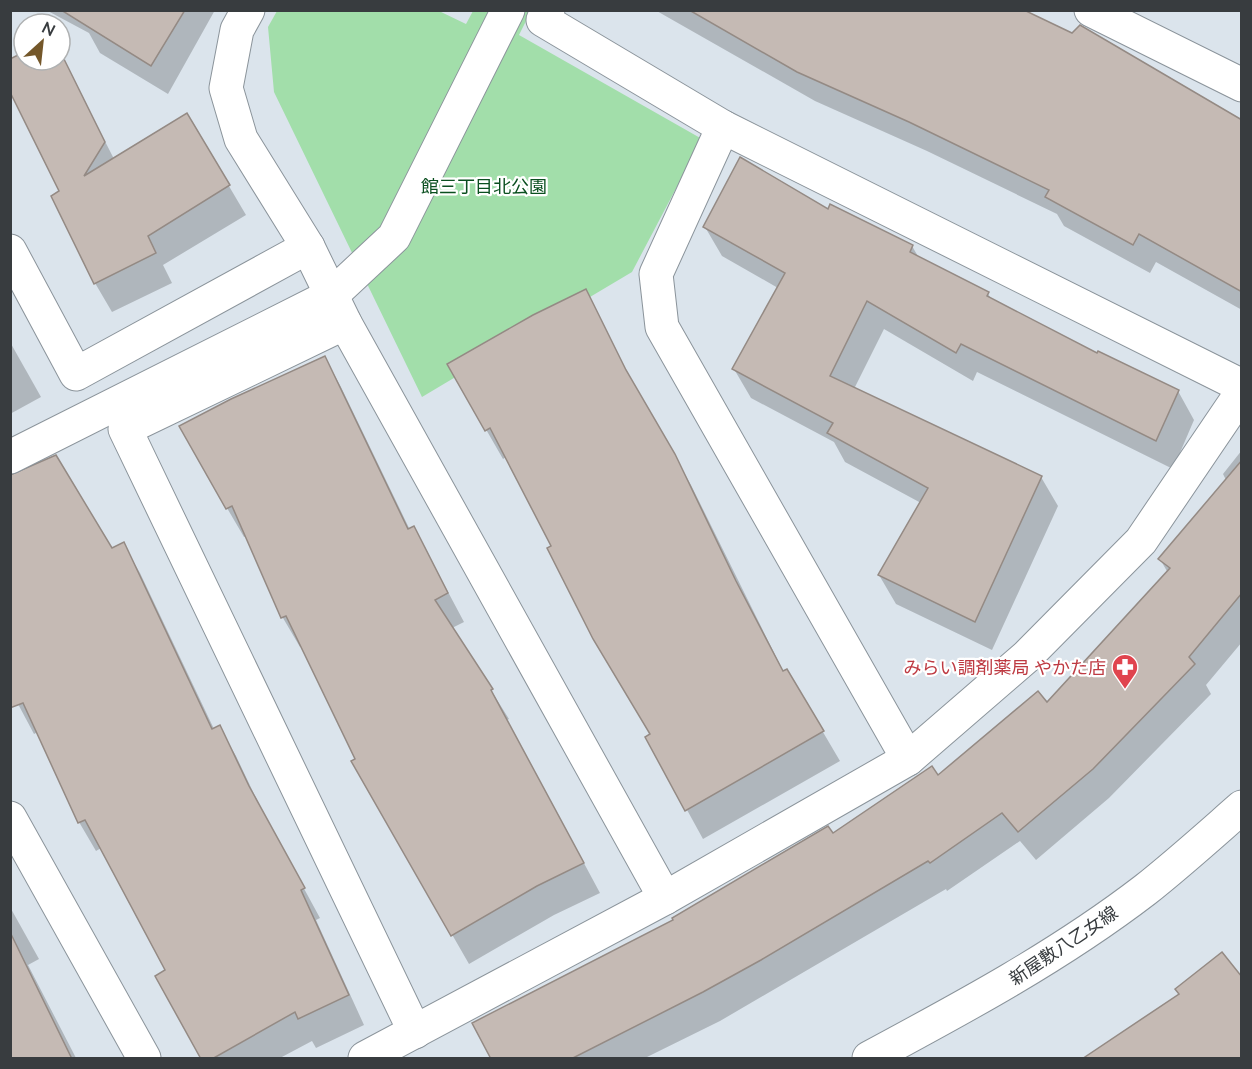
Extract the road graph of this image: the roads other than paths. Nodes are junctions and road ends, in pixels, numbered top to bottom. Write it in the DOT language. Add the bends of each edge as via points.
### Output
graph roads {
  1 [pos="248,10"];
  2 [pos="508,10"];
  3 [pos="548,10"];
  4 [pos="1091,10"];
  5 [pos="1242,85"];
  6 [pos="723,127"];
  7 [pos="308,247"];
  8 [pos="10,251"];
  9 [pos="338,309"];
  10 [pos="1242,386"];
  11 [pos="1242,392"];
  12 [pos="10,457"];
  13 [pos="908,759"];
  14 [pos="1242,807"];
  15 [pos="10,818"];
  16 [pos="666,898"];
  17 [pos="415,1032"];
  18 [pos="144,1059"];
  19 [pos="365,1059"];
  20 [pos="869,1059"];
  1 -- 7 [label="street" via="237,30 226,88 241,139"];
  2 -- 9 [label="street" via="394,237"];
  3 -- 6 [label="street" via="543,20"];
  4 -- 5 [label="street"];
  6 -- 10 [label="street"];
  6 -- 13 [label="street" via="656,274 662,327"];
  7 -- 8 [label="street" via="76,374"];
  7 -- 9 [label="street"];
  9 -- 12 [label="street"];
  9 -- 16 [label="street"];
  9 -- 17 [label="street" via="124,429"];
  11 -- 13 [label="street" via="1141,541 1026,657"];
  13 -- 16 [label="street"];
  14 -- 20 [label="street, 新屋敷八乙女線" via="1145,890 1083,934 990,993"];
  15 -- 18 [label="street"];
  16 -- 17 [label="street"];
  17 -- 19 [label="street"];
}
